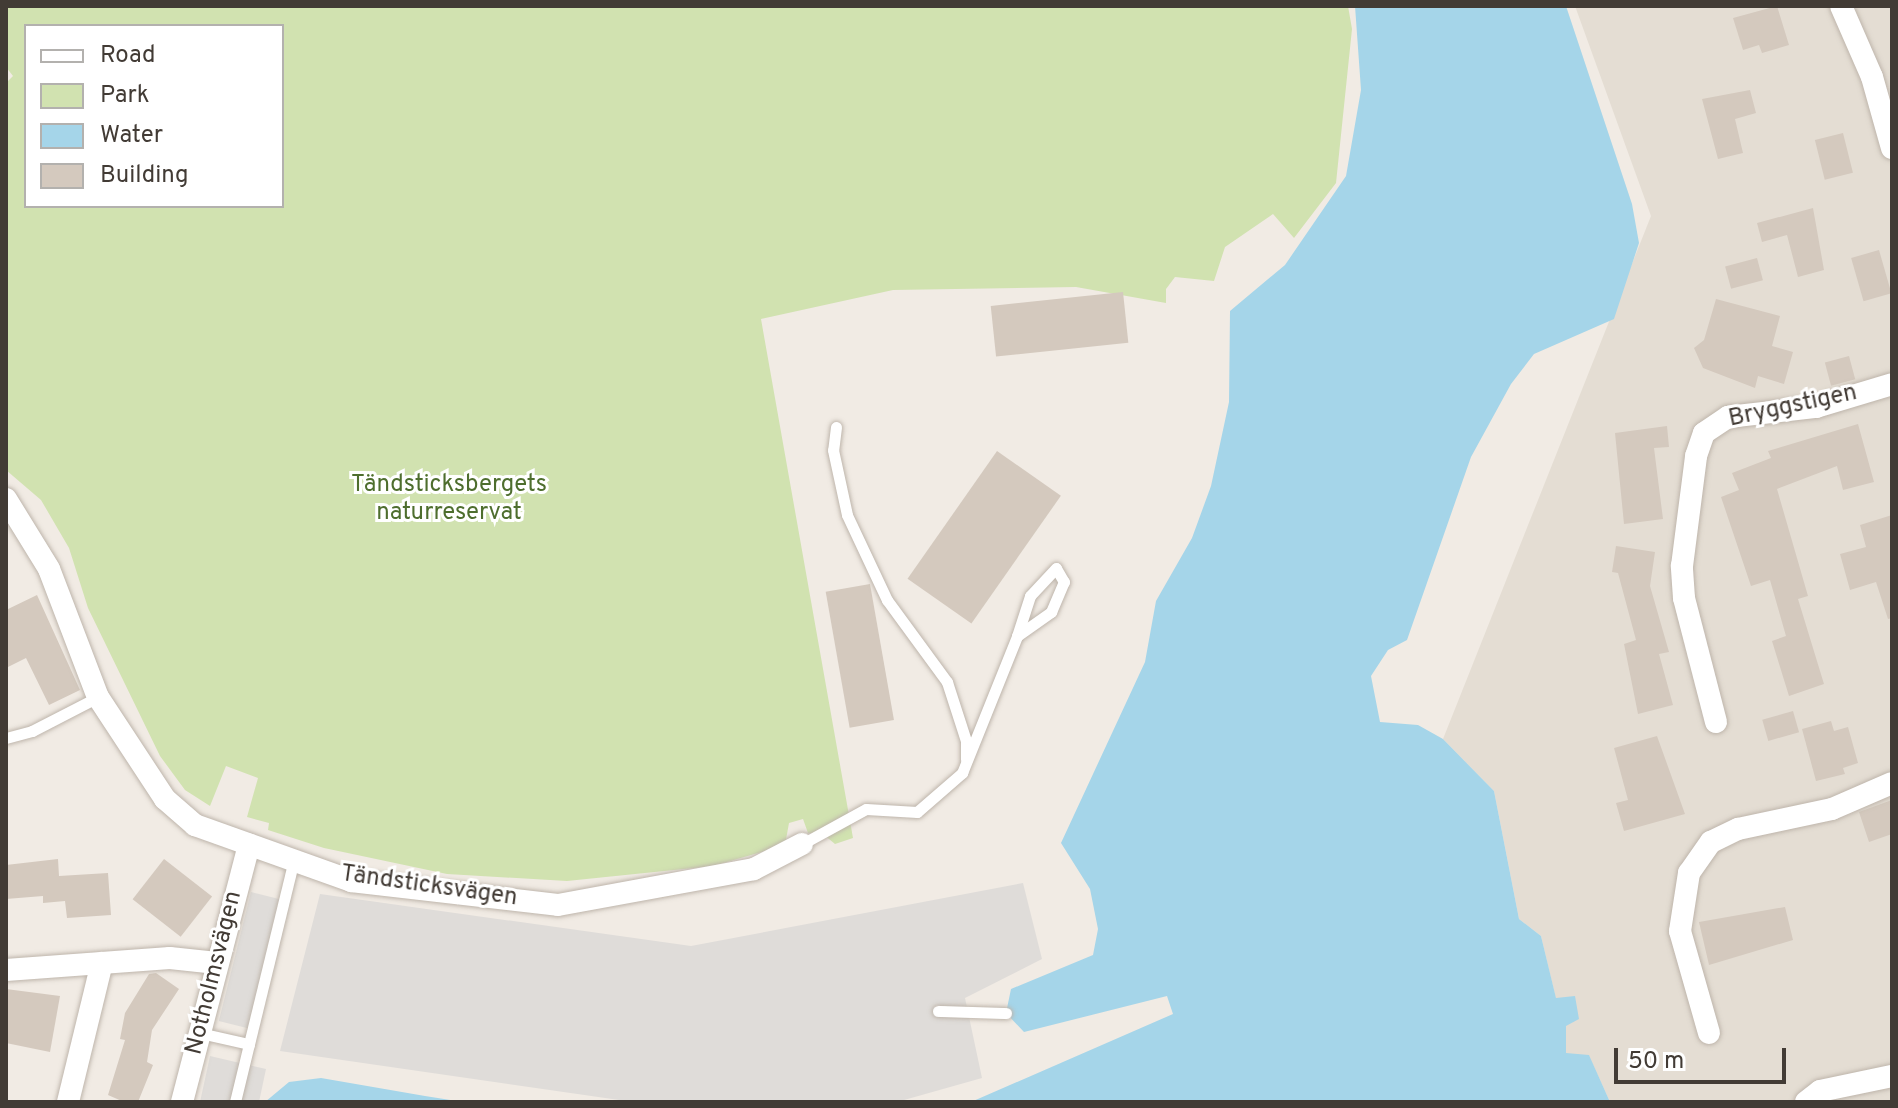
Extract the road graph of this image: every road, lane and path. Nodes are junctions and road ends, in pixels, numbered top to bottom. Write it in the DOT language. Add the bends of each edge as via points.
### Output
graph roads {
  1 [pos="1841,6"];
  2 [pos="1892,148"];
  3 [pos="1892,384"];
  4 [pos="836,427"];
  5 [pos="6,499"];
  6 [pos="1017,636"];
  7 [pos="98,697"];
  8 [pos="1716,722"];
  9 [pos="6,738"];
  10 [pos="966,764"];
  11 [pos="1892,783"];
  12 [pos="802,844"];
  13 [pos="249,845"];
  14 [pos="294,859"];
  15 [pos="102,963"];
  16 [pos="217,963"];
  17 [pos="6,970"];
  18 [pos="938,1011"];
  19 [pos="1006,1013"];
  20 [pos="199,1033"];
  21 [pos="1709,1033"];
  22 [pos="249,1044"];
  23 [pos="1892,1076"];
  24 [pos="68,1102"];
  25 [pos="182,1102"];
  26 [pos="235,1102"];
  27 [pos="1806,1102"];
  1 -- 2 [label="street" via="1872,77"];
  3 -- 8 [label="street, Bryggstigen" via="1816,407 1728,417 1704,433 1696,456 1682,566 1684,598"];
  4 -- 10 [label="lane" via="833,450 847,515 887,600 947,682 966,741"];
  5 -- 7 [label="street, Tändsticksvägen" via="49,569"];
  6 -- 6 [label="lane" via="1051,612 1064,582 1056,568 1042,577 1030,596"];
  6 -- 10 [label="lane"];
  7 -- 9 [label="lane" via="32,731"];
  7 -- 13 [label="street, Tändsticksvägen" via="165,799 195,825"];
  10 -- 12 [label="lane, Tändsticksvägen" via="917,812 866,809"];
  11 -- 21 [label="street" via="1832,809 1738,829 1711,842 1689,873 1680,931"];
  12 -- 14 [label="street, Tändsticksvägen" via="754,869 558,905 351,881"];
  13 -- 14 [label="street, Tändsticksvägen"];
  13 -- 16 [label="street, Notholmsvägen"];
  14 -- 22 [label="lane"];
  15 -- 16 [label="street" via="170,958"];
  15 -- 17 [label="street"];
  15 -- 24 [label="street"];
  16 -- 20 [label="street, Notholmsvägen"];
  18 -- 19 [label="lane"];
  20 -- 22 [label="lane"];
  20 -- 25 [label="street, Notholmsvägen"];
  22 -- 26 [label="lane"];
  23 -- 27 [label="street" via="1820,1091"];
}
